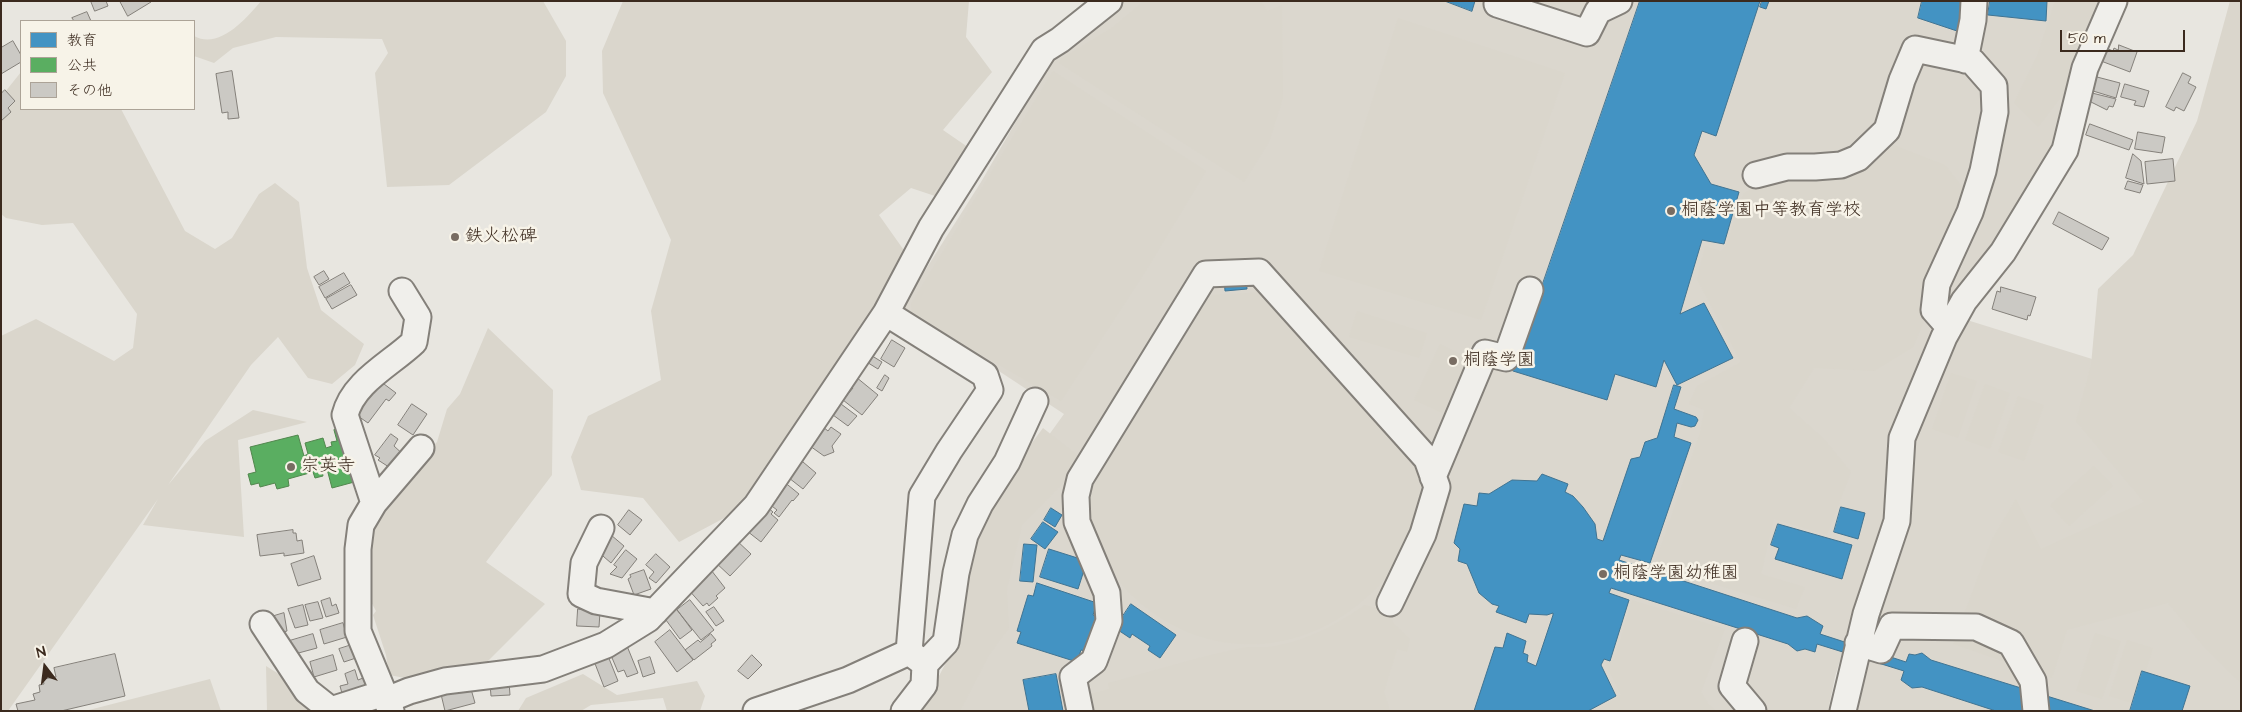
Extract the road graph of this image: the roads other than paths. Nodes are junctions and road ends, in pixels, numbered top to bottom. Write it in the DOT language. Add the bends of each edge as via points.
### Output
graph roads {
  1 [pos="1109,1"];
  2 [pos="1498,1"];
  3 [pos="1974,1"];
  4 [pos="2114,1"];
  5 [pos="1610,2"];
  6 [pos="1965,60"];
  7 [pos="1756,175"];
  8 [pos="1530,290"];
  9 [pos="402,291"];
  10 [pos="886,313"];
  11 [pos="1949,327"];
  12 [pos="1035,401"];
  13 [pos="421,448"];
  14 [pos="1433,477"];
  15 [pos="374,503"];
  16 [pos="601,528"];
  17 [pos="1390,603"];
  18 [pos="655,612"];
  19 [pos="263,624"];
  20 [pos="1745,641"];
  21 [pos="1858,643"];
  22 [pos="917,658"];
  23 [pos="387,701"];
  24 [pos="756,711"];
  25 [pos="904,711"];
  26 [pos="1080,711"];
  27 [pos="1753,711"];
  28 [pos="1843,711"];
  29 [pos="2036,711"];
  1 -- 10 [label="street" via="1044,50 932,228"];
  2 -- 5 [label="street" via="1497,4 1587,33 1598,11"];
  3 -- 6 [label="street" via="1974,20"];
  4 -- 11 [label="street" via="2085,68 2065,150 2003,252 1964,301"];
  6 -- 7 [label="street" via="1915,49 1887,130 1858,158 1841,164 1815,168 1787,167"];
  6 -- 11 [label="street" via="1972,62 1994,86 1995,112 1983,171 1970,212 1937,284 1934,310"];
  8 -- 14 [label="street" via="1506,358 1485,353"];
  9 -- 15 [label="street" via="418,317 414,342 373,375 348,403 345,414"];
  10 -- 18 [label="street" via="756,506"];
  10 -- 22 [label="street" via="985,375 990,390 922,496"];
  11 -- 21 [label="street" via="1902,438 1897,521"];
  12 -- 22 [label="street" via="1007,462 965,535 946,642"];
  13 -- 15 [label="street"];
  14 -- 17 [label="street" via="1437,488 1423,534"];
  14 -- 26 [label="street" via="1427,459 1258,272 1206,274 1080,480 1076,496 1077,522 1107,593 1108,621 1094,661 1073,676"];
  15 -- 23 [label="street" via="361,525 358,630"];
  16 -- 18 [label="street" via="584,563 581,594 596,602"];
  18 -- 23 [label="street" via="606,646 543,669 445,681"];
  19 -- 23 [label="street" via="307,691 331,710"];
  20 -- 27 [label="street" via="1732,686"];
  21 -- 28 [label="street"];
  21 -- 29 [label="street" via="1881,650 1892,626 1976,627 2011,643 2033,681"];
  22 -- 24 [label="street"];
  22 -- 25 [label="street" via="924,685"];
}
